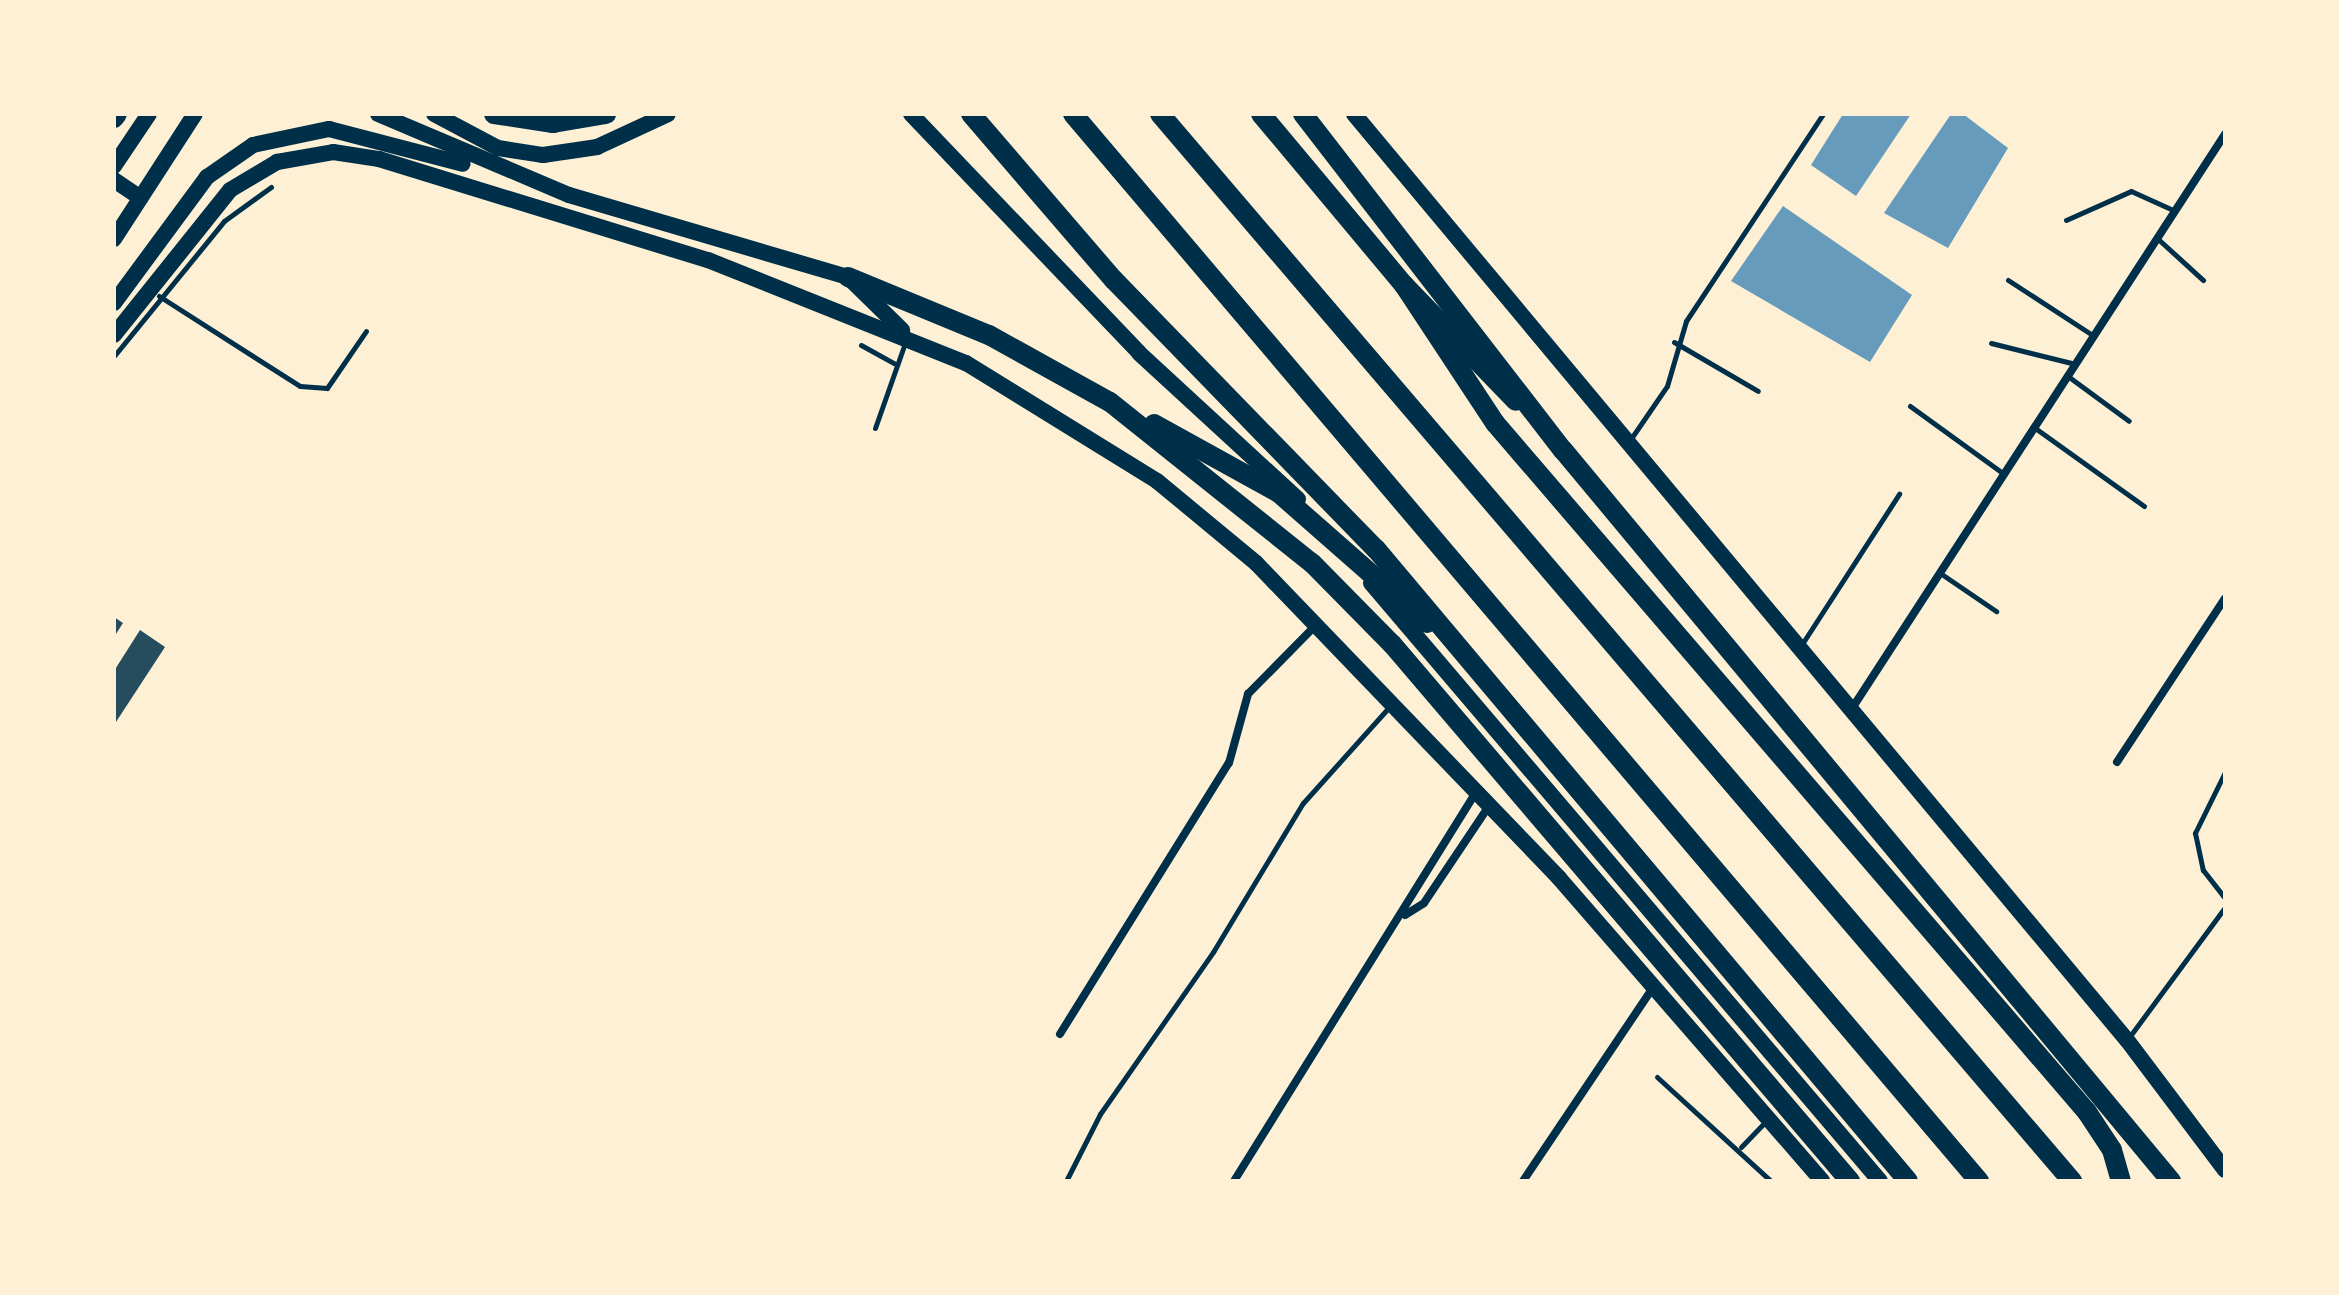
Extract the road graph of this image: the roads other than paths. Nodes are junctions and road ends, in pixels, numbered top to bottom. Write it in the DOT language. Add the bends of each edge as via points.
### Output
graph roads {
  1 [pos="149,114"];
  2 [pos="195,114"];
  3 [pos="378,114"];
  4 [pos="434,114"];
  5 [pos="494,114"];
  6 [pos="606,114"];
  7 [pos="668,114"];
  8 [pos="911,114"];
  9 [pos="971,114"];
  10 [pos="1073,114"];
  11 [pos="1160,114"];
  12 [pos="1261,114"];
  13 [pos="1303,114"];
  14 [pos="1354,114"];
  15 [pos="1823,114"];
  16 [pos="2225,134"];
  17 [pos="114,166"];
  18 [pos="114,180"];
  19 [pos="271,187"];
  20 [pos="569,195"];
  21 [pos="141,198"];
  22 [pos="2175,211"];
  23 [pos="2066,220"];
  24 [pos="2157,238"];
  25 [pos="114,239"];
  26 [pos="848,277"];
  27 [pos="2008,280"];
  28 [pos="2203,280"];
  29 [pos="1404,285"];
  30 [pos="159,296"];
  31 [pos="114,303"];
  32 [pos="366,331"];
  33 [pos="114,335"];
  34 [pos="908,336"];
  35 [pos="2094,336"];
  36 [pos="1674,342"];
  37 [pos="1991,343"];
  38 [pos="861,345"];
  39 [pos="114,356"];
  40 [pos="894,363"];
  41 [pos="2075,364"];
  42 [pos="2068,376"];
  43 [pos="1758,391"];
  44 [pos="1110,402"];
  45 [pos="1910,406"];
  46 [pos="2129,421"];
  47 [pos="875,428"];
  48 [pos="2034,428"];
  49 [pos="1625,447"];
  50 [pos="1563,450"];
  51 [pos="2004,474"];
  52 [pos="1899,494"];
  53 [pos="2144,506"];
  54 [pos="1940,573"];
  55 [pos="2225,598"];
  56 [pos="1996,611"];
  57 [pos="1318,623"];
  58 [pos="1459,647"];
  59 [pos="1798,650"];
  60 [pos="1394,703"];
  61 [pos="1849,713"];
  62 [pos="2117,762"];
  63 [pos="2225,772"];
  64 [pos="1476,792"];
  65 [pos="1489,806"];
  66 [pos="2225,898"];
  67 [pos="2225,907"];
  68 [pos="1404,916"];
  69 [pos="1655,985"];
  70 [pos="1060,1034"];
  71 [pos="2127,1040"];
  72 [pos="1657,1077"];
  73 [pos="1768,1119"];
  74 [pos="1741,1147"];
  75 [pos="1794,1150"];
  76 [pos="2225,1170"];
  77 [pos="1066,1181"];
  78 [pos="1234,1181"];
  79 [pos="1523,1181"];
  80 [pos="1771,1181"];
  81 [pos="1822,1181"];
  82 [pos="1850,1181"];
  83 [pos="1880,1181"];
  84 [pos="1908,1181"];
  85 [pos="1979,1181"];
  86 [pos="2072,1181"];
  87 [pos="2121,1181"];
  88 [pos="2171,1181"];
  1 -- 17 [label="main road"];
  2 -- 21 [label="main road"];
  3 -- 20 [label="main road"];
  4 -- 7 [label="main road" via="498,148 543,155 597,147"];
  5 -- 6 [label="highway" via="584,120"];
  8 -- 83 [label="main road" via="1139,353 1291,491"];
  9 -- 58 [label="highway" via="1114,280 1311,479"];
  10 -- 85 [label="highway"];
  11 -- 86 [label="highway"];
  12 -- 29 [label="highway"];
  13 -- 50 [label="highway"];
  14 -- 49 [label="main road"];
  15 -- 36 [label="lane"];
  16 -- 22 [label="street"];
  18 -- 21 [label="main road"];
  19 -- 30 [label="lane" via="224,221"];
  20 -- 26 [label="main road"];
  20 -- 31 [label="main road" via="359,133 271,137 207,177"];
  21 -- 25 [label="main road"];
  22 -- 23 [label="lane" via="2131,191"];
  22 -- 24 [label="street"];
  24 -- 28 [label="lane"];
  24 -- 35 [label="street"];
  26 -- 34 [label="main road"];
  26 -- 44 [label="highway" via="989,335"];
  27 -- 35 [label="lane"];
  29 -- 50 [label="highway"];
  29 -- 87 [label="highway" via="1495,423 2087,1112 2112,1150"];
  30 -- 32 [label="lane" via="300,386 327,388"];
  30 -- 39 [label="lane"];
  33 -- 34 [label="main road" via="230,190 277,162 333,152 379,159 708,260"];
  34 -- 40 [label="lane"];
  34 -- 57 [label="main road" via="1048,408 1157,481"];
  35 -- 41 [label="street"];
  36 -- 43 [label="lane"];
  36 -- 49 [label="lane" via="1667,386"];
  37 -- 41 [label="lane"];
  38 -- 40 [label="lane"];
  40 -- 47 [label="lane"];
  41 -- 42 [label="street"];
  42 -- 46 [label="lane"];
  42 -- 48 [label="street"];
  44 -- 58 [label="highway" via="1279,493"];
  44 -- 82 [label="highway" via="1312,563 1392,644"];
  45 -- 51 [label="lane"];
  48 -- 51 [label="street"];
  48 -- 53 [label="lane"];
  49 -- 59 [label="main road"];
  50 -- 88 [label="highway"];
  51 -- 54 [label="street"];
  52 -- 59 [label="lane"];
  54 -- 56 [label="lane"];
  54 -- 61 [label="street"];
  55 -- 62 [label="street"];
  57 -- 60 [label="main road"];
  57 -- 70 [label="street" via="1248,694 1229,763"];
  58 -- 84 [label="highway"];
  59 -- 61 [label="main road"];
  60 -- 64 [label="main road"];
  60 -- 77 [label="lane" via="1303,803 1213,952 1100,1114"];
  61 -- 71 [label="main road"];
  63 -- 66 [label="lane" via="2195,833 2203,870"];
  64 -- 65 [label="main road"];
  64 -- 68 [label="street" via="1411,888"];
  65 -- 68 [label="street" via="1424,903"];
  65 -- 69 [label="main road"];
  67 -- 71 [label="lane"];
  68 -- 78 [label="street"];
  69 -- 73 [label="main road"];
  69 -- 79 [label="street"];
  71 -- 76 [label="main road"];
  72 -- 74 [label="lane"];
  73 -- 74 [label="lane"];
  73 -- 75 [label="main road"];
  74 -- 80 [label="lane"];
  75 -- 81 [label="main road"];
  75 -- 82 [label="main road"];
}
